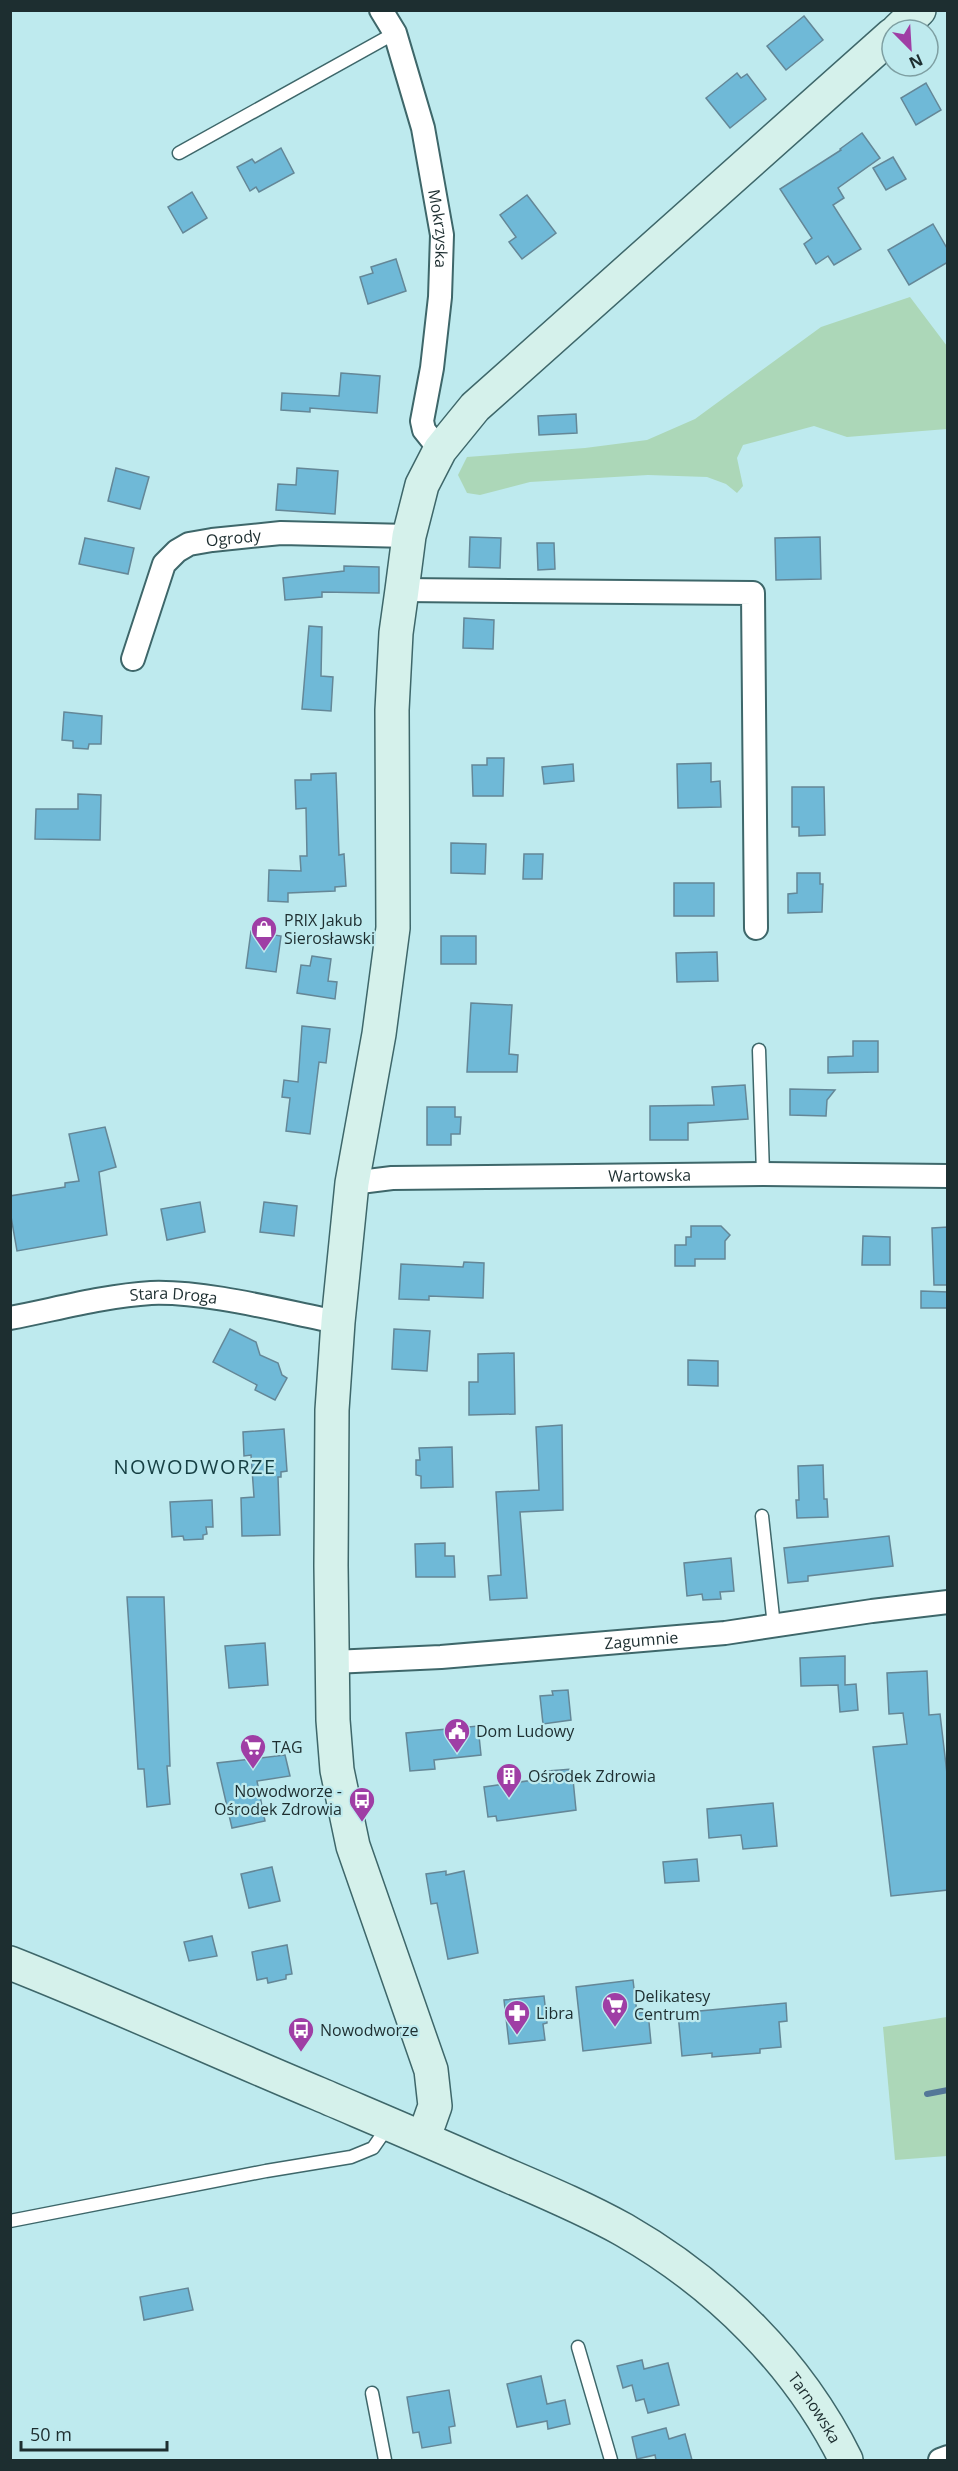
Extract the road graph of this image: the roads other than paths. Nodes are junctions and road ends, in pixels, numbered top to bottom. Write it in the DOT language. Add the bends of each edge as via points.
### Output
graph roads {
  1 [pos="381,10"];
  2 [pos="395,33"];
  3 [pos="880,46"];
  4 [pos="179,153"];
  5 [pos="440,450"];
  6 [pos="409,536"];
  7 [pos="402,590"];
  8 [pos="133,659"];
  9 [pos="756,928"];
  10 [pos="759,1050"];
  11 [pos="763,1174"];
  12 [pos="948,1176"];
  13 [pos="352,1183"];
  14 [pos="10,1318"];
  15 [pos="338,1322"];
  16 [pos="762,1516"];
  17 [pos="948,1602"];
  18 [pos="774,1626"];
  19 [pos="333,1662"];
  20 [pos="10,1963"];
  21 [pos="390,2124"];
  22 [pos="424,2137"];
  23 [pos="10,2221"];
  24 [pos="578,2347"];
  25 [pos="372,2393"];
  26 [pos="948,2457"];
  27 [pos="386,2460"];
  28 [pos="611,2460"];
  29 [pos="846,2460"];
  30 [pos="940,2460"];
  1 -- 2 [label="street, Mokrzyska"];
  2 -- 4 [label="lane"];
  2 -- 5 [label="street, Mokrzyska" via="423,128 441,235 439,307 422,421 424,430"];
  3 -- 5 [label="street" via="475,407"];
  5 -- 6 [label="street" via="422,485"];
  6 -- 7 [label="street"];
  6 -- 8 [label="street, Ogrody" via="281,533 189,544 164,564"];
  7 -- 9 [label="street" via="753,593"];
  7 -- 13 [label="street" via="392,710 393,928 383,1013"];
  10 -- 11 [label="lane"];
  11 -- 12 [label="street, Wartowska"];
  11 -- 13 [label="street, Wartowska" via="392,1178"];
  13 -- 15 [label="street"];
  14 -- 15 [label="street, Stara Droga" via="152,1293 197,1296"];
  15 -- 19 [label="street" via="332,1410"];
  16 -- 18 [label="lane"];
  17 -- 18 [label="street, Zagumnie"];
  18 -- 19 [label="street, Zagumnie" via="725,1634"];
  19 -- 22 [label="street" via="337,1770 353,1846 431,2070 435,2106"];
  20 -- 21 [label="street, Tarnowska"];
  21 -- 22 [label="street, Tarnowska"];
  21 -- 23 [label="lane" via="374,2148 351,2157"];
  22 -- 29 [label="street, Tarnowska" via="616,2226 673,2260 756,2331 813,2403"];
  24 -- 28 [label="lane"];
  25 -- 27 [label="lane"];
  26 -- 30 [label="street"];
}
